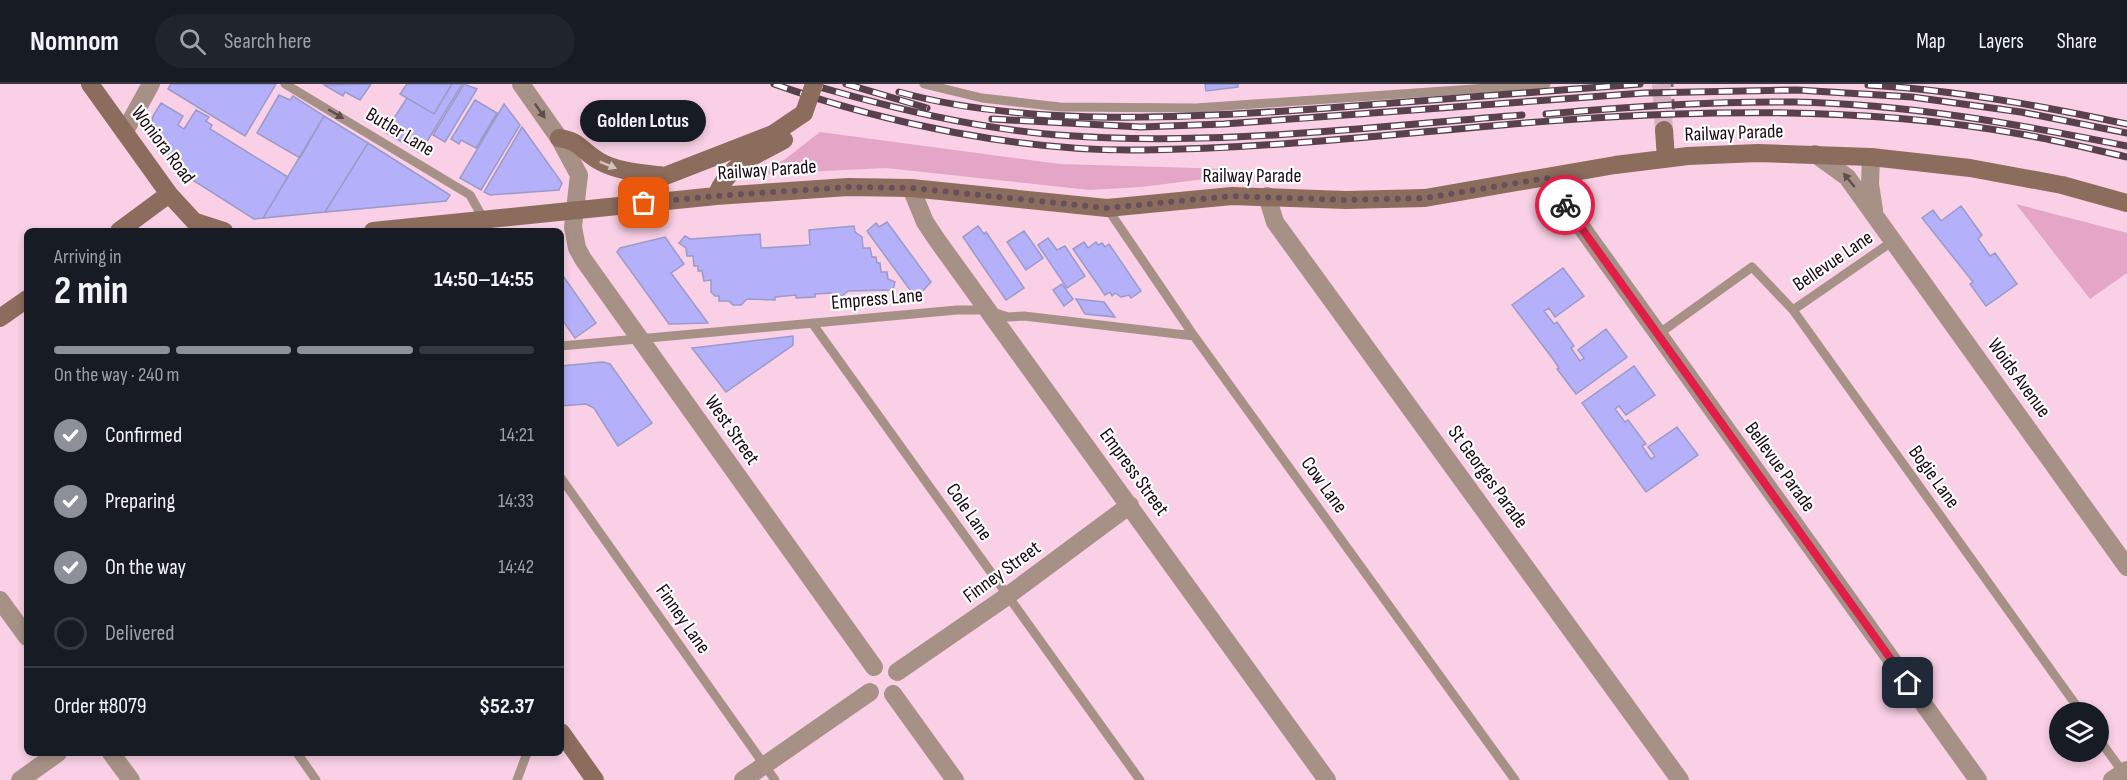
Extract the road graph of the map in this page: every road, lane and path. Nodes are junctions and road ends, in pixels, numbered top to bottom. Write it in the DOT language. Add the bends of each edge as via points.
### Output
graph roads {
  1 [pos="90,84"];
  2 [pos="151,84"];
  3 [pos="285,84"];
  4 [pos="521,84"];
  5 [pos="814,84"];
  6 [pos="924,84"];
  7 [pos="1546,84"];
  8 [pos="1672,84"];
  9 [pos="804,113"];
  10 [pos="1669,127"];
  11 [pos="125,131"];
  12 [pos="559,138"];
  13 [pos="1815,154"];
  14 [pos="1871,157"];
  15 [pos="1666,158"];
  16 [pos="664,176"];
  17 [pos="1547,178"];
  18 [pos="911,188"];
  19 [pos="170,194"];
  20 [pos="716,196"];
  21 [pos="1267,196"];
  22 [pos="2127,203"];
  23 [pos="620,206"];
  24 [pos="1107,208"];
  25 [pos="574,212"];
  26 [pos="1875,215"];
  27 [pos="484,221"];
  28 [pos="200,226"];
  29 [pos="123,228"];
  30 [pos="406,228"];
  31 [pos="1893,242"];
  32 [pos="24,301"];
  33 [pos="987,310"];
  34 [pos="1793,310"];
  35 [pos="0,318"];
  36 [pos="812,323"];
  37 [pos="1657,335"];
  38 [pos="1194,336"];
  39 [pos="640,339"];
  40 [pos="564,346"];
  41 [pos="564,482"];
  42 [pos="1130,505"];
  43 [pos="2127,567"];
  44 [pos="1006,597"];
  45 [pos="0,600"];
  46 [pos="24,633"];
  47 [pos="874,667"];
  48 [pos="897,672"];
  49 [pos="870,692"];
  50 [pos="893,694"];
  51 [pos="2074,702"];
  52 [pos="564,736"];
  53 [pos="2109,755"];
  54 [pos="54,756"];
  55 [pos="113,756"];
  56 [pos="299,756"];
  57 [pos="526,756"];
  58 [pos="764,764"];
  59 [pos="2122,775"];
  60 [pos="20,780"];
  61 [pos="131,780"];
  62 [pos="316,780"];
  63 [pos="518,780"];
  64 [pos="595,780"];
  65 [pos="743,780"];
  66 [pos="775,780"];
  67 [pos="955,780"];
  68 [pos="1140,780"];
  69 [pos="1327,780"];
  70 [pos="1515,780"];
  71 [pos="1680,780"];
  72 [pos="1978,780"];
  1 -- 11 [label="main road, Woniora Road"];
  2 -- 11 [label="street"];
  3 -- 27 [label="lane, Butler Lane, one-way" via="470,195"];
  4 -- 12 [label="street, West Street, one-way"];
  5 -- 9 [label="main road, bridge"];
  6 -- 7 [label="lane" via="982,98 1060,107 1185,108"];
  8 -- 10 [label="path"];
  9 -- 16 [label="main road" via="773,134"];
  9 -- 20 [label="main road" via="789,138 732,168"];
  10 -- 15 [label="main road"];
  11 -- 19 [label="main road, Woniora Road"];
  12 -- 16 [label="main road, one-way" via="576,141 599,162 620,170"];
  12 -- 25 [label="street, West Street" via="581,181"];
  13 -- 14 [label="main road, Railway Parade"];
  13 -- 15 [label="main road, Railway Parade"];
  26 -- 13 [label="street, Woids Avenue, one-way" via="1847,177"];
  14 -- 22 [label="main road, Railway Parade" via="2015,175"];
  14 -- 26 [label="street, Woids Avenue"];
  15 -- 17 [label="main road, Railway Parade"];
  16 -- 23 [label="main road"];
  17 -- 21 [label="main road, Railway Parade" via="1425,198"];
  17 -- 37 [label="street, Bellevue Parade"];
  18 -- 20 [label="main road, Railway Parade" via="848,187"];
  18 -- 24 [label="main road, Railway Parade"];
  18 -- 33 [label="street, Empress Street" via="925,222"];
  19 -- 28 [label="main road, Woniora Road"];
  19 -- 29 [label="main road"];
  20 -- 23 [label="main road, Railway Parade"];
  21 -- 24 [label="main road, Railway Parade" via="1199,198"];
  21 -- 71 [label="street, St Georges Parade" via="1275,222"];
  23 -- 25 [label="main road, Railway Parade"];
  24 -- 38 [label="lane, Cow Lane"];
  25 -- 27 [label="main road, Railway Parade"];
  25 -- 39 [label="street, West Street" via="577,248"];
  26 -- 31 [label="street, Woids Avenue"];
  27 -- 30 [label="main road, Railway Parade"];
  31 -- 34 [label="lane, Bellevue Lane"];
  31 -- 43 [label="street, Woids Avenue"];
  32 -- 35 [label="main road"];
  33 -- 36 [label="lane, Empress Lane"];
  33 -- 38 [label="lane, Empress Lane" via="1008,317"];
  33 -- 42 [label="street, Empress Street"];
  34 -- 37 [label="lane, Bogie Lane" via="1752,267"];
  34 -- 51 [label="lane, Bogie Lane"];
  36 -- 39 [label="lane, Empress Lane"];
  36 -- 44 [label="lane, Cole Lane"];
  37 -- 72 [label="street, Bellevue Parade"];
  38 -- 70 [label="lane, Cow Lane"];
  39 -- 40 [label="lane, Empress Lane"];
  39 -- 47 [label="street, West Street"];
  41 -- 58 [label="lane, Finney Lane"];
  42 -- 44 [label="street, Finney Street"];
  42 -- 69 [label="street, Empress Street"];
  44 -- 48 [label="street, Finney Street"];
  44 -- 68 [label="lane, Cole Lane"];
  45 -- 46 [label="street"];
  47 -- 48 [label="street" via="886,664"];
  47 -- 49 [label="street" via="866,681"];
  48 -- 50 [label="street" via="899,684"];
  49 -- 50 [label="street" via="881,697"];
  49 -- 58 [label="street"];
  50 -- 67 [label="street"];
  52 -- 64 [label="main road"];
  53 -- 59 [label="lane"];
  54 -- 60 [label="street"];
  55 -- 61 [label="street"];
  56 -- 62 [label="lane"];
  57 -- 63 [label="lane"];
  58 -- 65 [label="street"];
  58 -- 66 [label="lane, Finney Lane"];
}
